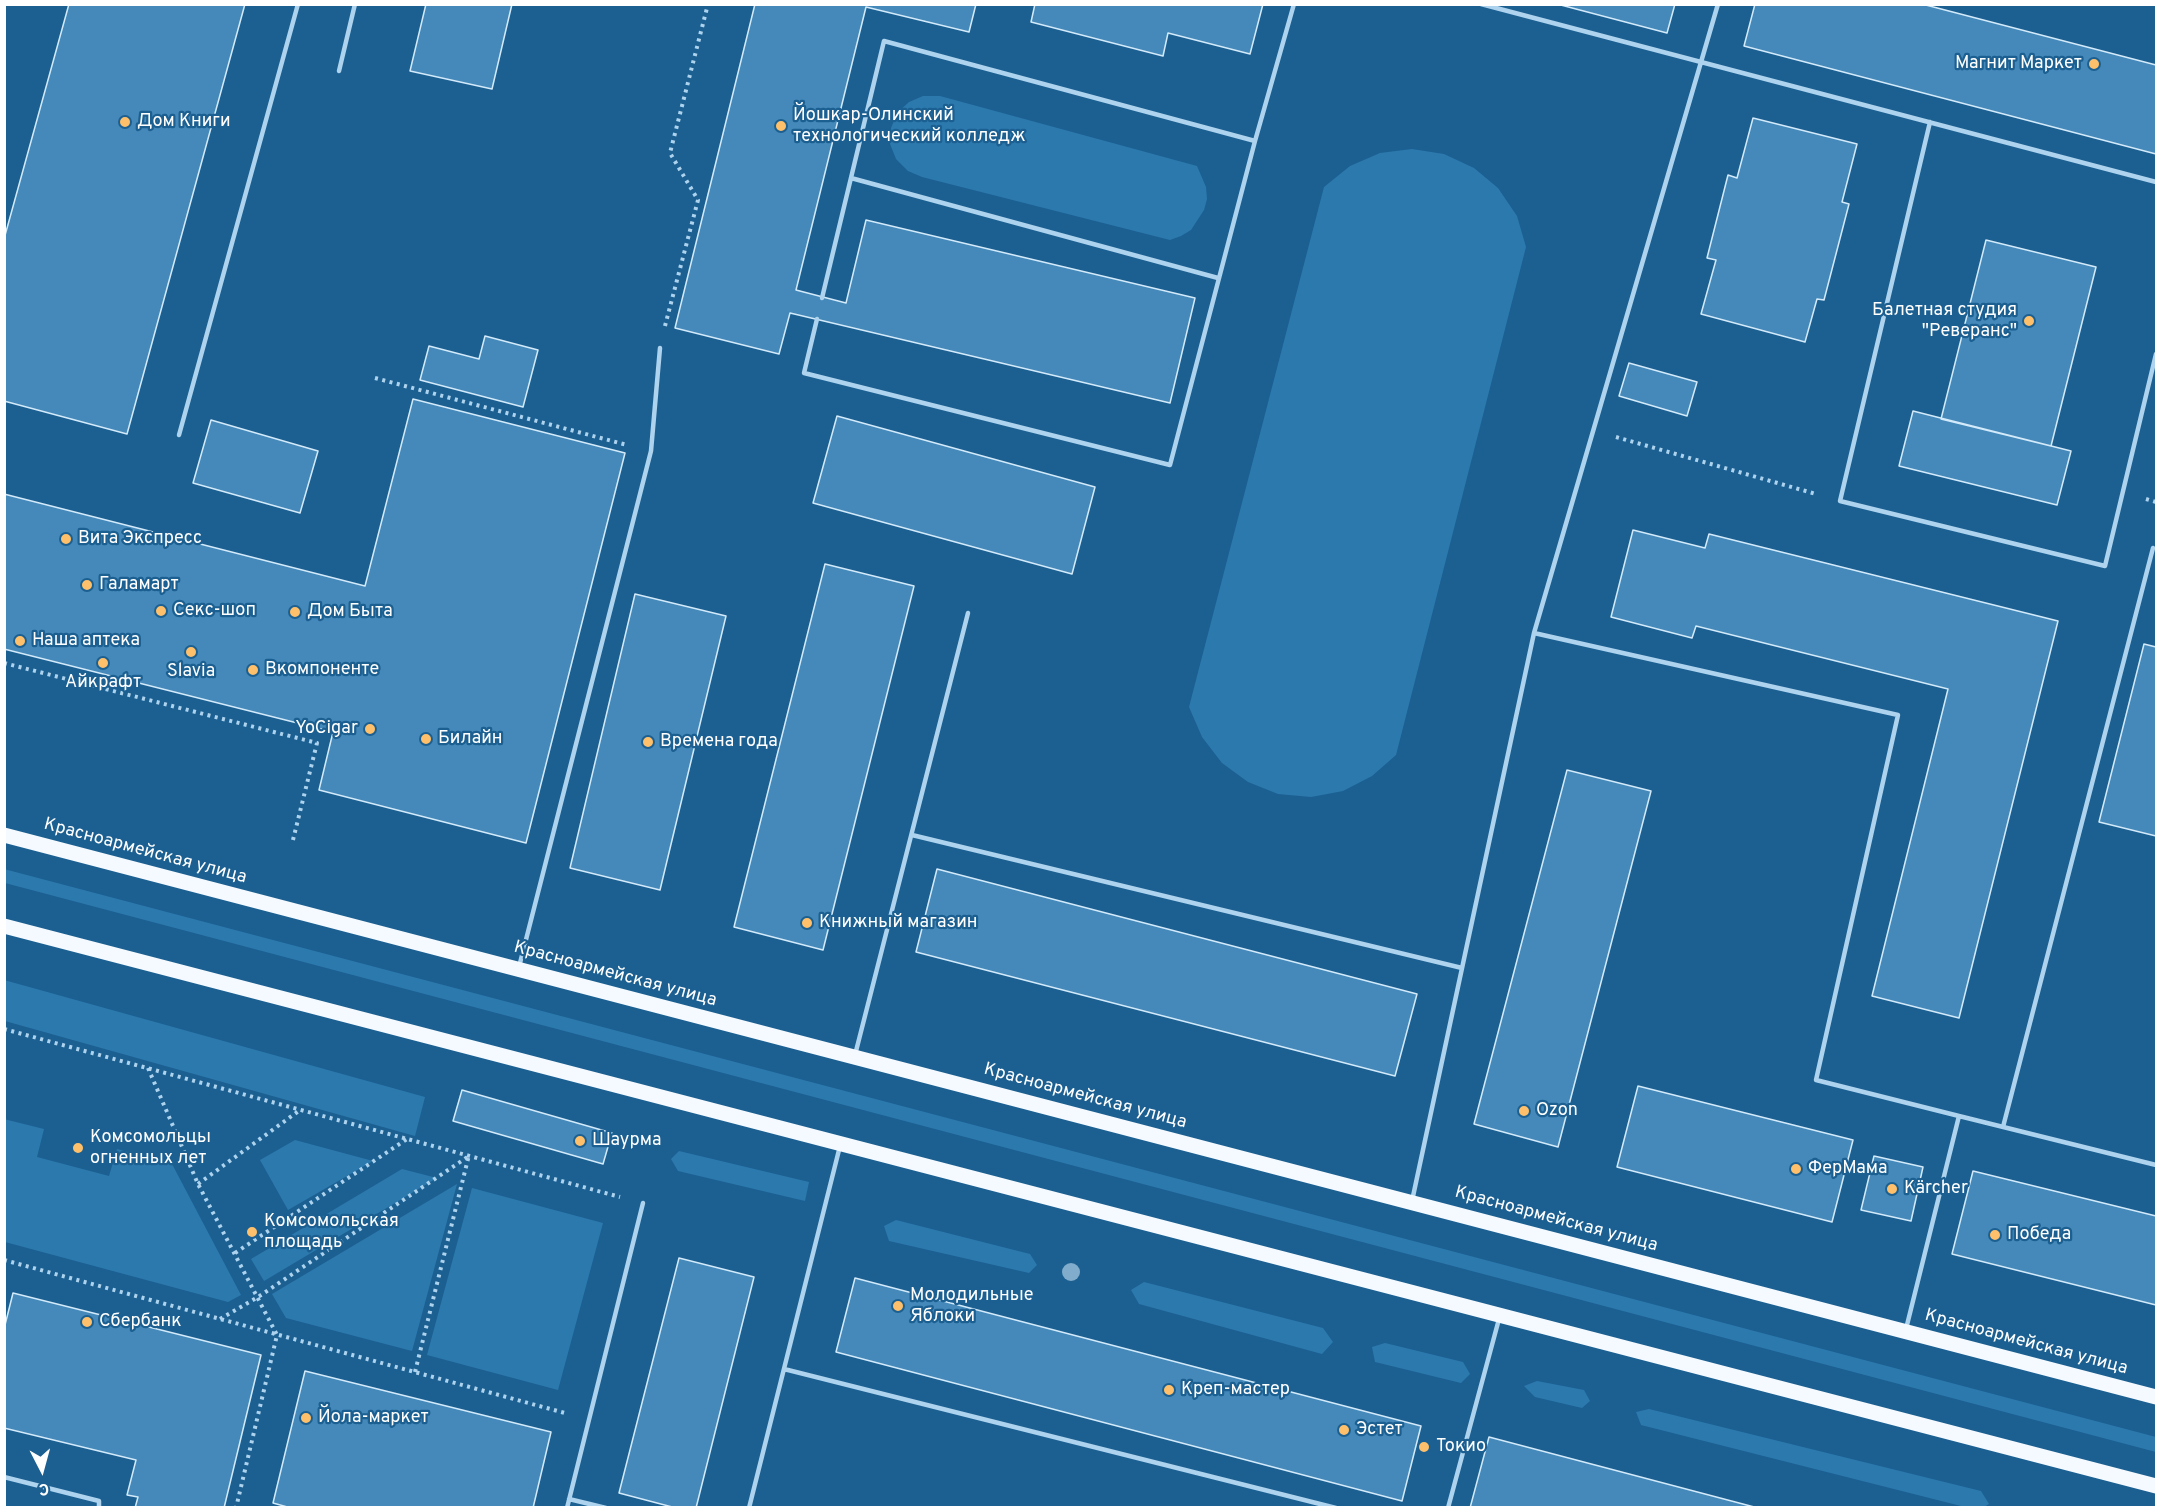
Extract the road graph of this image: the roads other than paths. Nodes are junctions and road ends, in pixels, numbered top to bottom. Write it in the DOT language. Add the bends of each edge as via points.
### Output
graph roads {
  1 [pos="298,4"];
  2 [pos="355,4"];
  3 [pos="1294,4"];
  4 [pos="1481,4"];
  5 [pos="1718,4"];
  6 [pos="1701,61"];
  7 [pos="339,71"];
  8 [pos="1930,122"];
  9 [pos="1255,141"];
  10 [pos="851,178"];
  11 [pos="2157,182"];
  12 [pos="1218,278"];
  13 [pos="822,297"];
  14 [pos="817,319"];
  15 [pos="660,348"];
  16 [pos="2157,354"];
  17 [pos="179,435"];
  18 [pos="2153,548"];
  19 [pos="968,613"];
  20 [pos="1533,633"];
  21 [pos="4,835"];
  22 [pos="912,835"];
  23 [pos="4,926"];
  24 [pos="1462,968"];
  25 [pos="518,970"];
  26 [pos="854,1057"];
  27 [pos="1959,1116"];
  28 [pos="2003,1127"];
  29 [pos="841,1144"];
  30 [pos="2157,1165"];
  31 [pos="1412,1202"];
  32 [pos="643,1203"];
  33 [pos="1500,1315"];
  34 [pos="1906,1331"];
  35 [pos="784,1369"];
  36 [pos="2157,1397"];
  37 [pos="4,1477"];
  38 [pos="2157,1486"];
  39 [pos="569,1499"];
  40 [pos="99,1508"];
  41 [pos="567,1508"];
  42 [pos="606,1508"];
  43 [pos="749,1508"];
  44 [pos="1336,1508"];
  45 [pos="1448,1508"];
  1 -- 17 [label="lane"];
  2 -- 7 [label="lane"];
  3 -- 9 [label="lane"];
  4 -- 6 [label="lane"];
  5 -- 6 [label="lane"];
  6 -- 8 [label="lane"];
  6 -- 20 [label="lane"];
  8 -- 11 [label="lane"];
  8 -- 16 [label="lane" via="1840,501 2105,566"];
  9 -- 10 [label="lane" via="884,41"];
  9 -- 12 [label="lane"];
  10 -- 12 [label="lane"];
  10 -- 13 [label="lane"];
  12 -- 14 [label="lane" via="1170,465 804,374"];
  15 -- 25 [label="lane" via="651,451"];
  18 -- 28 [label="lane"];
  19 -- 22 [label="lane"];
  20 -- 24 [label="lane"];
  20 -- 27 [label="lane" via="1898,715 1816,1080"];
  21 -- 25 [label="main road, Красноармейская улица"];
  22 -- 24 [label="lane"];
  22 -- 26 [label="lane"];
  23 -- 29 [label="main road"];
  24 -- 31 [label="lane"];
  25 -- 26 [label="main road, Красноармейская улица"];
  26 -- 31 [label="main road, Красноармейская улица"];
  27 -- 28 [label="lane"];
  27 -- 34 [label="lane"];
  28 -- 30 [label="lane"];
  29 -- 33 [label="main road"];
  29 -- 35 [label="lane"];
  31 -- 34 [label="main road, Красноармейская улица"];
  32 -- 39 [label="lane"];
  33 -- 38 [label="main road"];
  33 -- 45 [label="lane"];
  34 -- 36 [label="main road, Красноармейская улица"];
  35 -- 43 [label="lane"];
  35 -- 44 [label="lane"];
  37 -- 40 [label="lane" via="99,1501"];
  39 -- 41 [label="lane"];
  39 -- 42 [label="lane"];
}
